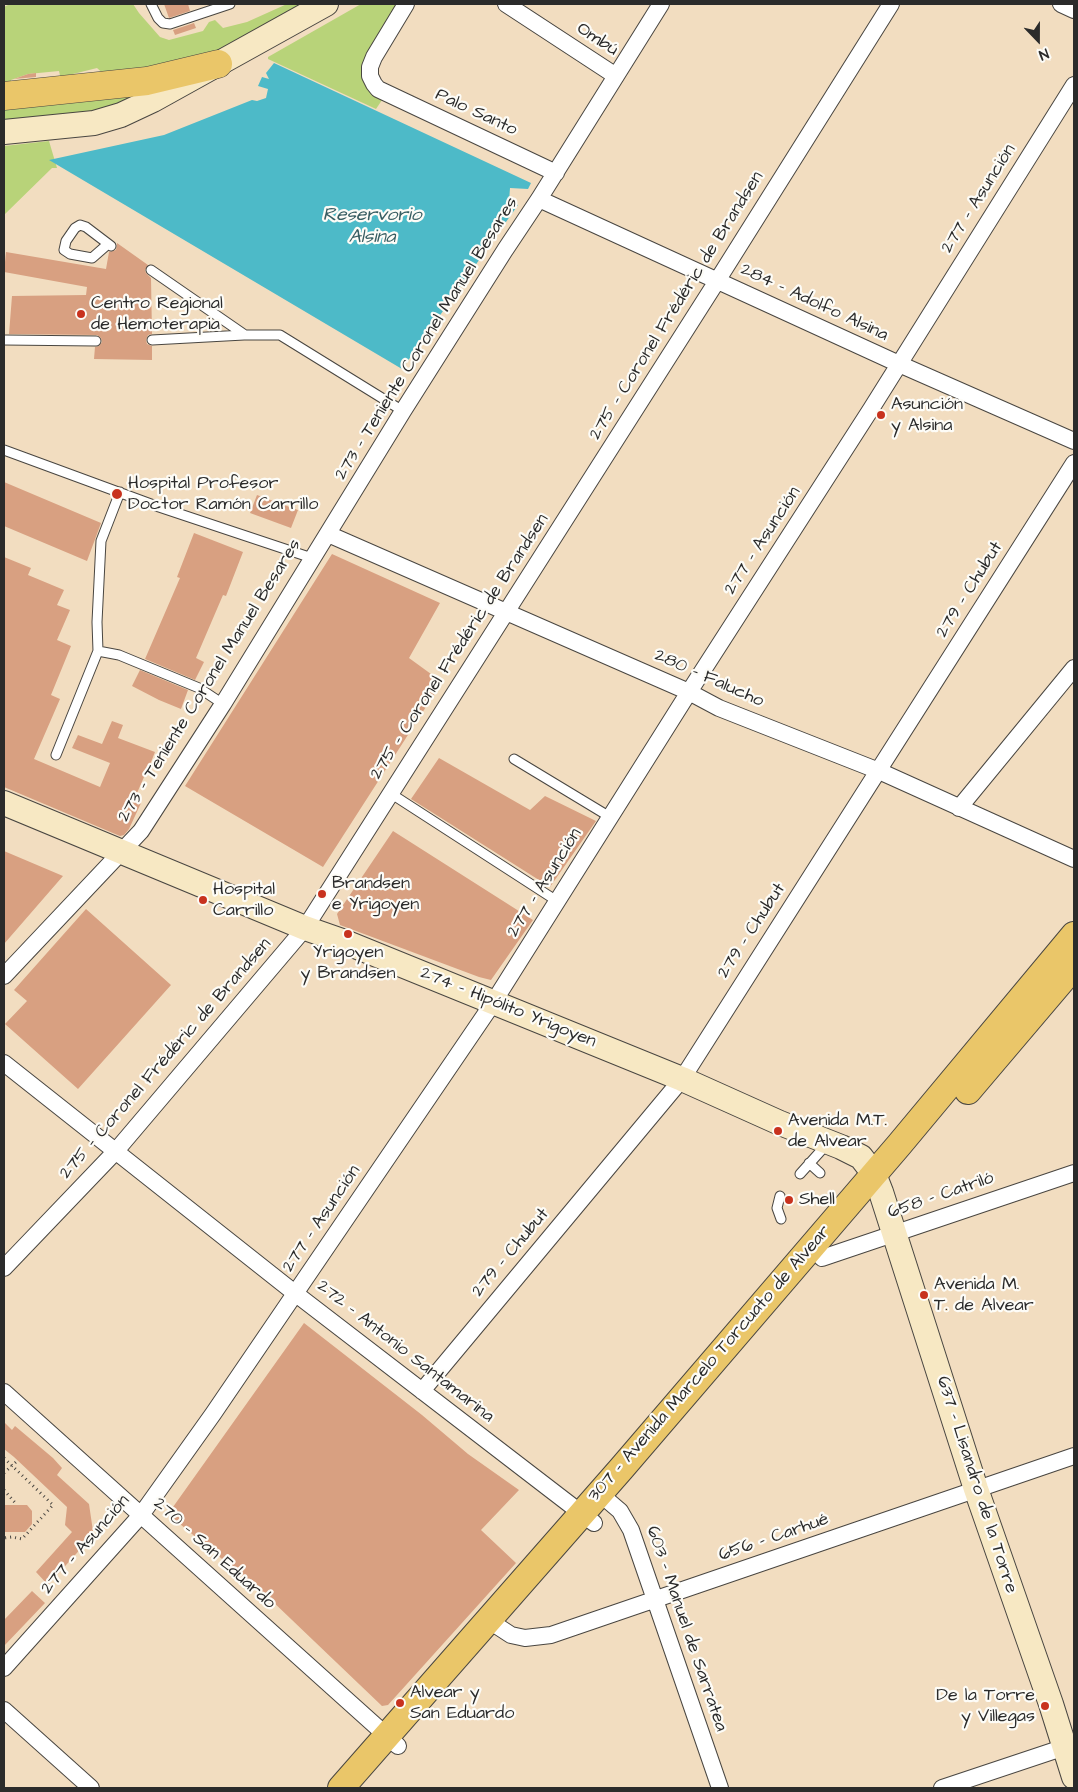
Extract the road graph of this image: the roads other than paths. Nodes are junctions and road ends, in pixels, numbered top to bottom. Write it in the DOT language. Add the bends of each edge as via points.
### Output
graph roads {
  1 [pos="151,4"];
  2 [pos="230,4"];
  3 [pos="326,4"];
  4 [pos="406,4"];
  5 [pos="506,4"];
  6 [pos="661,4"];
  7 [pos="891,4"];
  8 [pos="1060,4"];
  9 [pos="206,8"];
  10 [pos="1074,10"];
  11 [pos="218,64"];
  12 [pos="616,76"];
  13 [pos="1074,85"];
  14 [pos="4,96"];
  15 [pos="4,132"];
  16 [pos="556,173"];
  17 [pos="539,199"];
  18 [pos="109,245"];
  19 [pos="151,270"];
  20 [pos="717,281"];
  21 [pos="245,335"];
  22 [pos="4,340"];
  23 [pos="152,340"];
  24 [pos="96,341"];
  25 [pos="899,364"];
  26 [pos="404,411"];
  27 [pos="1074,441"];
  28 [pos="4,450"];
  29 [pos="1074,463"];
  30 [pos="120,492"];
  31 [pos="328,534"];
  32 [pos="312,558"];
  33 [pos="506,612"];
  34 [pos="98,651"];
  35 [pos="1074,668"];
  36 [pos="689,692"];
  37 [pos="223,704"];
  38 [pos="56,755"];
  39 [pos="514,759"];
  40 [pos="879,771"];
  41 [pos="390,793"];
  42 [pos="4,803"];
  43 [pos="959,808"];
  44 [pos="610,817"];
  45 [pos="121,852"];
  46 [pos="1074,858"];
  47 [pos="557,901"];
  48 [pos="305,928"];
  49 [pos="1074,935"];
  50 [pos="1074,966"];
  51 [pos="4,976"];
  52 [pos="493,1003"];
  53 [pos="4,1063"];
  54 [pos="682,1078"];
  55 [pos="829,1142"];
  56 [pos="115,1152"];
  57 [pos="810,1163"];
  58 [pos="820,1173"];
  59 [pos="1074,1173"];
  60 [pos="800,1174"];
  61 [pos="877,1183"];
  62 [pos="780,1196"];
  63 [pos="781,1220"];
  64 [pos="894,1233"];
  65 [pos="812,1249"];
  66 [pos="4,1268"];
  67 [pos="296,1294"];
  68 [pos="422,1391"];
  69 [pos="4,1392"];
  70 [pos="1074,1456"];
  71 [pos="976,1489"];
  72 [pos="605,1498"];
  73 [pos="140,1515"];
  74 [pos="588,1518"];
  75 [pos="655,1600"];
  76 [pos="495,1624"];
  77 [pos="4,1668"];
  78 [pos="4,1710"];
  79 [pos="393,1741"];
  80 [pos="1069,1745"];
  81 [pos="1074,1777"];
  82 [pos="90,1788"];
  83 [pos="342,1788"];
  84 [pos="361,1788"];
  85 [pos="720,1788"];
  86 [pos="942,1788"];
  1 -- 9 [label="lane" via="158,18 170,24"];
  2 -- 9 [label="lane"];
  3 -- 11 [label="street"];
  4 -- 16 [label="street, Palo Santo" via="370,67 370,76 378,89"];
  5 -- 12 [label="street, Ombú"];
  6 -- 12 [label="street, 273 - Teniente Coronel Manuel Besares"];
  7 -- 20 [label="street, 275 - Coronel Frédéric de Brandsen"];
  8 -- 10 [label="street"];
  11 -- 14 [label="highway" via="147,81"];
  11 -- 15 [label="street" via="121,115 94,123"];
  12 -- 16 [label="street, 273 - Teniente Coronel Manuel Besares"];
  13 -- 25 [label="street, 277 - Asunción"];
  16 -- 17 [label="street, 273 - Teniente Coronel Manuel Besares"];
  17 -- 20 [label="street, 284 - Adolfo Alsina"];
  17 -- 26 [label="street, 273 - Teniente Coronel Manuel Besares"];
  18 -- 18 [label="lane" via="80,225 74,228 64,250 92,258"];
  19 -- 21 [label="lane"];
  20 -- 25 [label="street, 284 - Adolfo Alsina"];
  20 -- 33 [label="street, 275 - Coronel Frédéric de Brandsen"];
  21 -- 23 [label="lane"];
  21 -- 26 [label="lane" via="280,334"];
  22 -- 24 [label="lane"];
  25 -- 27 [label="street, 284 - Adolfo Alsina"];
  25 -- 36 [label="street, 277 - Asunción"];
  26 -- 31 [label="street, 273 - Teniente Coronel Manuel Besares"];
  28 -- 30 [label="lane"];
  29 -- 40 [label="street, 279 - Chubut"];
  30 -- 32 [label="lane"];
  30 -- 34 [label="lane" via="101,541"];
  31 -- 32 [label="street, 273 - Teniente Coronel Manuel Besares"];
  31 -- 33 [label="street, 280 - Falucho"];
  32 -- 37 [label="street, 273 - Teniente Coronel Manuel Besares"];
  33 -- 36 [label="street, 280 - Falucho"];
  33 -- 41 [label="street, 275 - Coronel Frédéric de Brandsen"];
  34 -- 37 [label="lane" via="119,655 199,688"];
  34 -- 38 [label="lane"];
  35 -- 43 [label="street"];
  36 -- 40 [label="street, 280 - Falucho" via="719,708"];
  36 -- 44 [label="street, 277 - Asunción"];
  37 -- 45 [label="street, 273 - Teniente Coronel Manuel Besares" via="141,831"];
  39 -- 44 [label="lane"];
  40 -- 43 [label="street, 280 - Falucho"];
  40 -- 54 [label="street, 279 - Chubut"];
  41 -- 47 [label="lane"];
  41 -- 48 [label="street, 275 - Coronel Frédéric de Brandsen"];
  42 -- 45 [label="street, 274 - Hipólito Yrigoyen"];
  43 -- 46 [label="street, 280 - Falucho"];
  44 -- 47 [label="street, 277 - Asunción"];
  45 -- 48 [label="street, 274 - Hipólito Yrigoyen"];
  45 -- 51 [label="street, 273 - Teniente Coronel Manuel Besares"];
  47 -- 52 [label="street, 277 - Asunción"];
  48 -- 52 [label="street, 274 - Hipólito Yrigoyen"];
  48 -- 56 [label="street, 275 - Coronel Frédéric de Brandsen"];
  49 -- 61 [label="main road, 307 - Avenida Marcelo Torcuato de Alvear"];
  50 -- 61 [label="main road, 307 - Avenida Marcelo Torcuato de Alvear"];
  52 -- 54 [label="street, 274 - Hipólito Yrigoyen"];
  52 -- 67 [label="street, 277 - Asunción"];
  53 -- 56 [label="street, 272 - Antonio Santamarina"];
  54 -- 55 [label="street, 274 - Hipólito Yrigoyen"];
  54 -- 68 [label="street, 279 - Chubut"];
  55 -- 57 [label="lane"];
  55 -- 61 [label="street, 274 - Hipólito Yrigoyen" via="861,1158"];
  56 -- 66 [label="street, 275 - Coronel Frédéric de Brandsen"];
  56 -- 67 [label="street, 272 - Antonio Santamarina"];
  57 -- 58 [label="lane"];
  57 -- 60 [label="lane"];
  59 -- 64 [label="street, 658 - Catriló"];
  61 -- 64 [label="street, 637 - Lisandro de la Torre"];
  61 -- 65 [label="main road, 307 - Avenida Marcelo Torcuato de Alvear"];
  61 -- 65 [label="main road, 307 - Avenida Marcelo Torcuato de Alvear" via="847,1199"];
  62 -- 63 [label="lane" via="777,1208"];
  64 -- 65 [label="street, 658 - Catriló"];
  64 -- 71 [label="street, 637 - Lisandro de la Torre"];
  65 -- 72 [label="main road, 307 - Avenida Marcelo Torcuato de Alvear"];
  67 -- 68 [label="street, 272 - Antonio Santamarina"];
  67 -- 73 [label="street, 277 - Asunción"];
  68 -- 74 [label="street, 272 - Antonio Santamarina"];
  69 -- 73 [label="street, 270 - San Eduardo"];
  70 -- 71 [label="street, 656 - Carhué"];
  71 -- 75 [label="street, 656 - Carhué"];
  71 -- 80 [label="street, 637 - Lisandro de la Torre" via="1051,1704"];
  72 -- 74 [label="main road, 307 - Avenida Marcelo Torcuato de Alvear"];
  72 -- 75 [label="street, 603 - Manuel de Sarratea" via="625,1518 631,1530"];
  73 -- 77 [label="street, 277 - Asunción"];
  73 -- 79 [label="street, 270 - San Eduardo"];
  74 -- 76 [label="main road, 307 - Avenida Marcelo Torcuato de Alvear"];
  75 -- 76 [label="street, 656 - Carhué" via="544,1636 525,1638 511,1635"];
  75 -- 85 [label="street, 603 - Manuel de Sarratea"];
  76 -- 79 [label="main road, 307 - Avenida Marcelo Torcuato de Alvear"];
  78 -- 82 [label="street"];
  79 -- 83 [label="main road, 307 - Avenida Marcelo Torcuato de Alvear"];
  79 -- 84 [label="main road, 307 - Avenida Marcelo Torcuato de Alvear"];
  80 -- 81 [label="street, 637 - Lisandro de la Torre"];
  80 -- 86 [label="street"];
}
